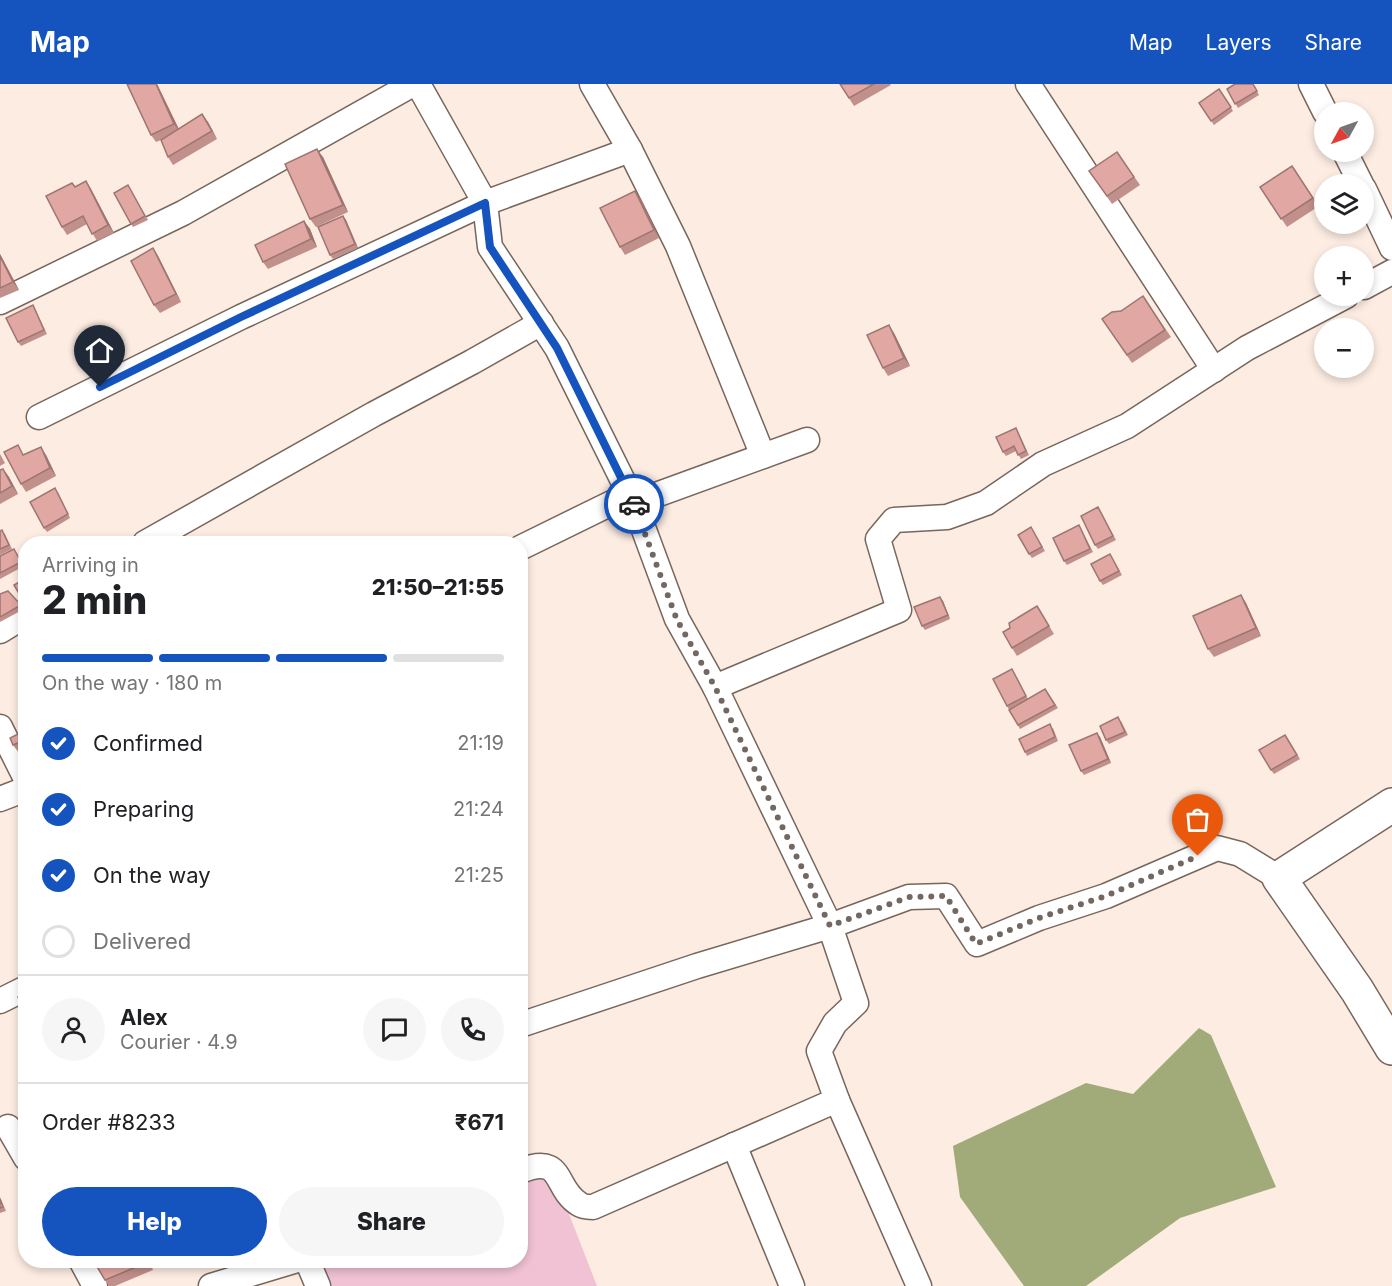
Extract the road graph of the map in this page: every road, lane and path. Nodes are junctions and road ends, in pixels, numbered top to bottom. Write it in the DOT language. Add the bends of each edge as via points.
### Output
graph roads {
  1 [pos="413,84"];
  2 [pos="418,84"];
  3 [pos="592,84"];
  4 [pos="1028,84"];
  5 [pos="1311,84"];
  6 [pos="1320,102"];
  7 [pos="630,150"];
  8 [pos="485,203"];
  9 [pos="1374,210"];
  10 [pos="1392,248"];
  11 [pos="1392,272"];
  12 [pos="1374,281"];
  13 [pos="0,302"];
  14 [pos="1328,306"];
  15 [pos="541,323"];
  16 [pos="1214,370"];
  17 [pos="39,417"];
  18 [pos="807,440"];
  19 [pos="763,456"];
  20 [pos="632,499"];
  21 [pos="157,536"];
  22 [pos="528,544"];
  23 [pos="18,620"];
  24 [pos="0,631"];
  25 [pos="715,687"];
  26 [pos="0,727"];
  27 [pos="18,763"];
  28 [pos="18,792"];
  29 [pos="0,799"];
  30 [pos="1392,805"];
  31 [pos="1279,878"];
  32 [pos="830,926"];
  33 [pos="18,992"];
  34 [pos="0,1001"];
  35 [pos="528,1022"];
  36 [pos="1392,1048"];
  37 [pos="837,1100"];
  38 [pos="11,1126"];
  39 [pos="18,1141"];
  40 [pos="734,1145"];
  41 [pos="528,1168"];
  42 [pos="85,1268"];
  43 [pos="271,1268"];
  44 [pos="310,1268"];
  45 [pos="95,1286"];
  46 [pos="211,1286"];
  47 [pos="318,1286"];
  48 [pos="792,1286"];
  49 [pos="919,1286"];
  1 -- 13 [label="street" via="183,213"];
  2 -- 8 [label="street"];
  3 -- 7 [label="street"];
  4 -- 16 [label="street"];
  5 -- 6 [label="street"];
  7 -- 8 [label="street"];
  7 -- 19 [label="street" via="678,246"];
  8 -- 15 [label="street" via="490,247"];
  8 -- 17 [label="street"];
  9 -- 10 [label="street"];
  11 -- 12 [label="street"];
  14 -- 16 [label="street"];
  15 -- 20 [label="street"];
  15 -- 21 [label="street"];
  16 -- 25 [label="street" via="1127,426 1043,464 986,502 947,517 894,520 878,538 899,610"];
  18 -- 19 [label="street"];
  19 -- 20 [label="street"];
  20 -- 22 [label="street"];
  20 -- 25 [label="street" via="677,620"];
  23 -- 24 [label="street"];
  25 -- 32 [label="street"];
  26 -- 27 [label="street"];
  28 -- 29 [label="street"];
  30 -- 31 [label="street"];
  31 -- 32 [label="street" via="1240,854 1216,848 1106,896 976,944 946,896 909,897"];
  31 -- 36 [label="street"];
  32 -- 35 [label="street"];
  32 -- 37 [label="street" via="856,1003 835,1023 819,1051"];
  33 -- 34 [label="street"];
  37 -- 40 [label="street"];
  37 -- 49 [label="street"];
  38 -- 39 [label="street"];
  40 -- 41 [label="street" via="593,1207 581,1206 546,1166"];
  40 -- 48 [label="street"];
  42 -- 45 [label="street"];
  43 -- 46 [label="street"];
  44 -- 47 [label="street"];
}
